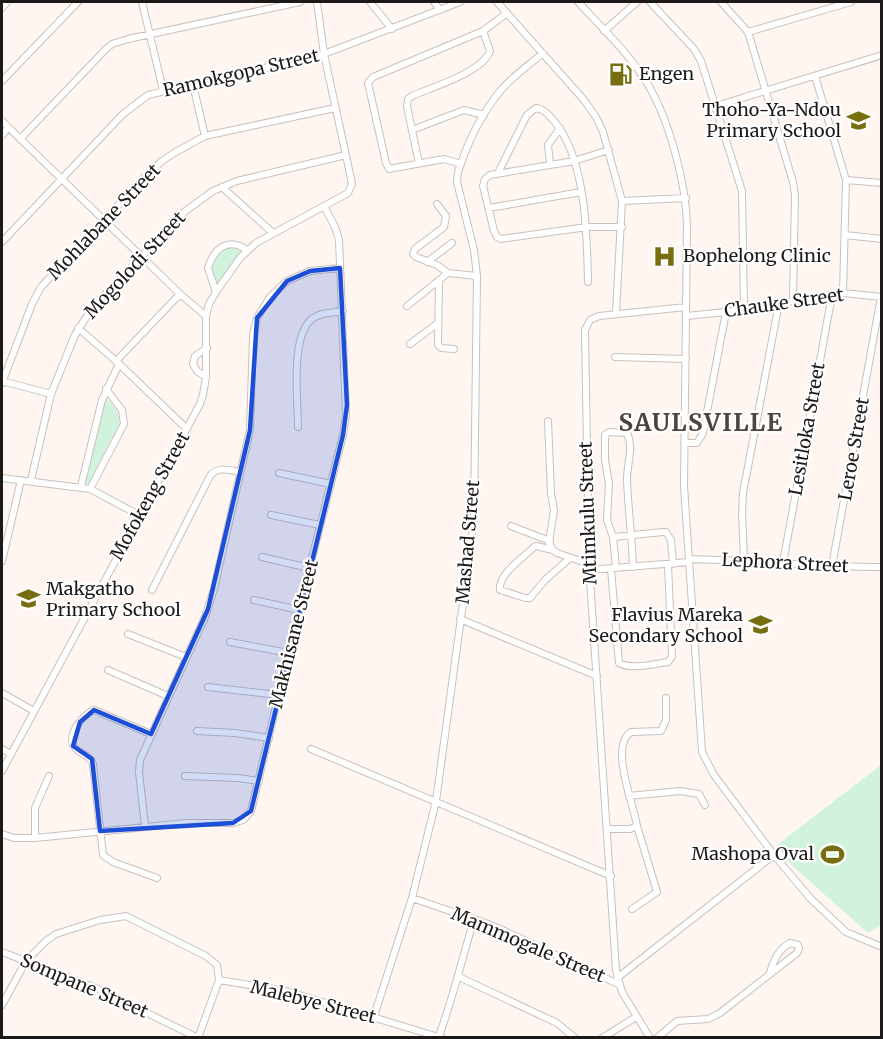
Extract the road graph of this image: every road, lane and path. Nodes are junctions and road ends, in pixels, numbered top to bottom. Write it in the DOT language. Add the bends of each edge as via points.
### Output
graph roads {
  1 [pos="7,2"];
  2 [pos="78,2"];
  3 [pos="142,2"];
  4 [pos="300,2"];
  5 [pos="316,2"];
  6 [pos="370,2"];
  7 [pos="434,2"];
  8 [pos="460,2"];
  9 [pos="497,2"];
  10 [pos="578,2"];
  11 [pos="637,2"];
  12 [pos="650,2"];
  13 [pos="721,2"];
  14 [pos="850,2"];
  15 [pos="2,8"];
  16 [pos="440,10"];
  17 [pos="507,13"];
  18 [pos="392,29"];
  19 [pos="483,31"];
  20 [pos="604,31"];
  21 [pos="748,32"];
  22 [pos="150,35"];
  23 [pos="543,53"];
  24 [pos="324,54"];
  25 [pos="882,55"];
  26 [pos="815,76"];
  27 [pos="2,81"];
  28 [pos="193,85"];
  29 [pos="163,90"];
  30 [pos="766,90"];
  31 [pos="716,106"];
  32 [pos="335,108"];
  33 [pos="484,115"];
  34 [pos="2,122"];
  35 [pos="8,128"];
  36 [pos="560,128"];
  37 [pos="412,130"];
  38 [pos="2,135"];
  39 [pos="205,136"];
  40 [pos="20,139"];
  41 [pos="609,150"];
  42 [pos="346,155"];
  43 [pos="574,161"];
  44 [pos="419,163"];
  45 [pos="461,164"];
  46 [pos="550,164"];
  47 [pos="498,173"];
  48 [pos="61,180"];
  49 [pos="846,180"];
  50 [pos="882,183"];
  51 [pos="222,187"];
  52 [pos="581,192"];
  53 [pos="686,198"];
  54 [pos="622,201"];
  55 [pos="437,204"];
  56 [pos="324,206"];
  57 [pos="489,208"];
  58 [pos="104,221"];
  59 [pos="587,227"];
  60 [pos="622,227"];
  61 [pos="273,233"];
  62 [pos="845,235"];
  63 [pos="882,238"];
  64 [pos="2,242"];
  65 [pos="452,243"];
  66 [pos="247,250"];
  67 [pos="141,257"];
  68 [pos="427,262"];
  69 [pos="340,268"];
  70 [pos="448,273"];
  71 [pos="477,276"];
  72 [pos="439,280"];
  73 [pos="588,282"];
  74 [pos="216,292"];
  75 [pos="843,293"];
  76 [pos="180,294"];
  77 [pos="832,295"];
  78 [pos="881,297"];
  79 [pos="793,301"];
  80 [pos="778,303"];
  81 [pos="407,306"];
  82 [pos="686,307"];
  83 [pos="744,309"];
  84 [pos="343,311"];
  85 [pos="726,312"];
  86 [pos="616,313"];
  87 [pos="206,316"];
  88 [pos="686,316"];
  89 [pos="438,323"];
  90 [pos="78,328"];
  91 [pos="410,344"];
  92 [pos="207,348"];
  93 [pos="454,349"];
  94 [pos="615,357"];
  95 [pos="686,359"];
  96 [pos="118,362"];
  97 [pos="206,378"];
  98 [pos="2,382"];
  99 [pos="106,389"];
  100 [pos="51,394"];
  101 [pos="548,420"];
  102 [pos="298,427"];
  103 [pos="187,429"];
  104 [pos="684,443"];
  105 [pos="240,472"];
  106 [pos="279,473"];
  107 [pos="2,478"];
  108 [pos="21,480"];
  109 [pos="31,480"];
  110 [pos="331,483"];
  111 [pos="81,486"];
  112 [pos="90,489"];
  113 [pos="139,515"];
  114 [pos="270,515"];
  115 [pos="320,525"];
  116 [pos="511,526"];
  117 [pos="632,536"];
  118 [pos="613,537"];
  119 [pos="549,541"];
  120 [pos="553,550"];
  121 [pos="262,557"];
  122 [pos="570,558"];
  123 [pos="744,560"];
  124 [pos="2,561"];
  125 [pos="689,561"];
  126 [pos="783,563"];
  127 [pos="670,564"];
  128 [pos="832,566"];
  129 [pos="589,567"];
  130 [pos="633,567"];
  131 [pos="882,567"];
  132 [pos="309,568"];
  133 [pos="613,568"];
  134 [pos="152,590"];
  135 [pos="254,600"];
  136 [pos="299,610"];
  137 [pos="460,619"];
  138 [pos="128,634"];
  139 [pos="231,642"];
  140 [pos="289,653"];
  141 [pos="186,657"];
  142 [pos="108,670"];
  143 [pos="597,676"];
  144 [pos="208,687"];
  145 [pos="2,693"];
  146 [pos="279,695"];
  147 [pos="168,696"];
  148 [pos="666,698"];
  149 [pos="34,711"];
  150 [pos="197,731"];
  151 [pos="151,734"];
  152 [pos="269,738"];
  153 [pos="2,749"];
  154 [pos="311,749"];
  155 [pos="11,754"];
  156 [pos="2,771"];
  157 [pos="49,776"];
  158 [pos="185,776"];
  159 [pos="258,782"];
  160 [pos="629,796"];
  161 [pos="436,801"];
  162 [pos="705,804"];
  163 [pos="145,826"];
  164 [pos="637,826"];
  165 [pos="608,829"];
  166 [pos="100,831"];
  167 [pos="2,834"];
  168 [pos="35,838"];
  169 [pos="774,855"];
  170 [pos="611,876"];
  171 [pos="157,878"];
  172 [pos="412,898"];
  173 [pos="632,909"];
  174 [pos="474,920"];
  175 [pos="882,946"];
  176 [pos="2,952"];
  177 [pos="26,961"];
  178 [pos="770,973"];
  179 [pos="459,977"];
  180 [pos="219,980"];
  181 [pos="618,981"];
  182 [pos="2,1005"];
  183 [pos="374,1016"];
  184 [pos="636,1017"];
  185 [pos="440,1037"];
  186 [pos="198,1038"];
  187 [pos="574,1038"];
  188 [pos="602,1038"];
  189 [pos="650,1038"];
  190 [pos="657,1038"];
  1 -- 15 [label="street"];
  2 -- 27 [label="street"];
  3 -- 22 [label="street"];
  4 -- 22 [label="street"];
  5 -- 24 [label="street"];
  6 -- 18 [label="street"];
  7 -- 16 [label="street"];
  8 -- 16 [label="street, Ramokgopa Street"];
  9 -- 17 [label="street"];
  10 -- 20 [label="street"];
  11 -- 20 [label="street"];
  12 -- 31 [label="street" via="697,53"];
  13 -- 21 [label="street"];
  14 -- 21 [label="street"];
  16 -- 18 [label="street, Ramokgopa Street"];
  17 -- 19 [label="street"];
  17 -- 23 [label="street"];
  18 -- 24 [label="street, Ramokgopa Street"];
  19 -- 37 [label="street" via="490,51 484,61 408,99"];
  19 -- 44 [label="street" via="369,80 387,167 390,170"];
  20 -- 53 [label="street" via="637,68 651,91 665,123"];
  21 -- 30 [label="street"];
  22 -- 29 [label="street"];
  22 -- 40 [label="street" via="120,41 106,49"];
  23 -- 33 [label="street, Mashad Street" via="506,84"];
  23 -- 41 [label="street" via="592,110"];
  24 -- 28 [label="street, Ramokgopa Street"];
  24 -- 32 [label="street"];
  25 -- 26 [label="street"];
  26 -- 30 [label="street"];
  26 -- 49 [label="street"];
  28 -- 29 [label="street, Ramokgopa Street"];
  28 -- 39 [label="street"];
  29 -- 48 [label="street, Ramokgopa Street" via="132,106"];
  30 -- 31 [label="street"];
  30 -- 79 [label="street" via="794,189"];
  31 -- 83 [label="street" via="742,191"];
  32 -- 39 [label="street, Mohlabane Street"];
  32 -- 42 [label="street"];
  33 -- 37 [label="street" via="464,110"];
  33 -- 45 [label="street, Mashad Street"];
  34 -- 35 [label="street"];
  35 -- 38 [label="street"];
  35 -- 40 [label="street"];
  36 -- 43 [label="street"];
  36 -- 46 [label="street" via="548,145"];
  36 -- 47 [label="street" via="536,108 521,125"];
  37 -- 44 [label="street"];
  39 -- 58 [label="street, Mohlabane Street" via="162,161"];
  40 -- 48 [label="street"];
  41 -- 43 [label="street"];
  41 -- 54 [label="street"];
  42 -- 51 [label="street, Mogolodi Street"];
  42 -- 56 [label="street, Mofokeng Street" via="351,188"];
  43 -- 46 [label="street"];
  43 -- 52 [label="street"];
  44 -- 45 [label="street" via="444,159"];
  45 -- 71 [label="street, Mashad Street" via="457,182"];
  46 -- 47 [label="street"];
  47 -- 57 [label="street" via="485,179 483,186"];
  48 -- 58 [label="street"];
  48 -- 64 [label="street, Ramokgopa Street"];
  49 -- 50 [label="street"];
  49 -- 62 [label="street"];
  51 -- 61 [label="street"];
  51 -- 67 [label="street, Mogolodi Street" via="193,205"];
  52 -- 57 [label="street"];
  52 -- 59 [label="street"];
  53 -- 54 [label="street"];
  53 -- 82 [label="street"];
  54 -- 60 [label="street"];
  55 -- 68 [label="street" via="446,216 444,227 413,252"];
  56 -- 61 [label="street, Mofokeng Street"];
  56 -- 69 [label="street, Makhisane Street" via="338,234"];
  57 -- 59 [label="street" via="495,234 501,239"];
  58 -- 67 [label="street"];
  58 -- 98 [label="street, Mohlabane Street" via="36,295"];
  59 -- 60 [label="street"];
  59 -- 73 [label="street"];
  60 -- 86 [label="street"];
  61 -- 66 [label="street, Mofokeng Street"];
  62 -- 63 [label="street"];
  62 -- 75 [label="street"];
  65 -- 68 [label="street"];
  66 -- 74 [label="street, Mofokeng Street"];
  66 -- 74 [label="street" via="227,244 216,252 208,268"];
  67 -- 76 [label="street"];
  67 -- 90 [label="street, Mogolodi Street"];
  68 -- 70 [label="street"];
  69 -- 84 [label="street, Makhisane Street"];
  69 -- 105 [label="street" via="310,271 287,281 270,297 257,318 253,336 252,419"];
  70 -- 71 [label="street"];
  70 -- 72 [label="street"];
  71 -- 137 [label="street, Mashad Street" via="474,515"];
  72 -- 81 [label="street"];
  72 -- 89 [label="street"];
  74 -- 87 [label="street, Mofokeng Street"];
  75 -- 77 [label="street, Chauke Street"];
  75 -- 78 [label="street, Chauke Street"];
  76 -- 87 [label="street"];
  76 -- 96 [label="street"];
  77 -- 79 [label="street, Chauke Street"];
  77 -- 126 [label="street, Lesitloka Street"];
  78 -- 128 [label="street, Leroe Street"];
  79 -- 80 [label="street, Chauke Street"];
  80 -- 83 [label="street, Chauke Street"];
  80 -- 123 [label="street" via="743,493"];
  82 -- 86 [label="street, Mtimkulu Street"];
  82 -- 88 [label="street"];
  83 -- 85 [label="street, Chauke Street"];
  84 -- 102 [label="street" via="313,318 299,339"];
  84 -- 110 [label="street, Makhisane Street" via="347,405"];
  85 -- 88 [label="street, Chauke Street"];
  85 -- 104 [label="street" via="702,439"];
  86 -- 129 [label="street, Mtimkulu Street" via="594,317 585,330"];
  87 -- 92 [label="street, Mofokeng Street"];
  88 -- 95 [label="street"];
  89 -- 91 [label="street"];
  89 -- 93 [label="street" via="438,347"];
  90 -- 96 [label="street"];
  90 -- 100 [label="street, Mogolodi Street"];
  92 -- 97 [label="street, Mofokeng Street"];
  92 -- 97 [label="street, Mofokeng Street" via="195,356 193,364"];
  94 -- 95 [label="street"];
  95 -- 104 [label="street"];
  96 -- 99 [label="street"];
  96 -- 103 [label="street"];
  97 -- 103 [label="street, Mofokeng Street" via="204,395"];
  98 -- 100 [label="street"];
  99 -- 111 [label="street"];
  99 -- 112 [label="street" via="122,410 124,424"];
  100 -- 109 [label="street, Mogolodi Street"];
  101 -- 119 [label="street" via="554,510"];
  103 -- 113 [label="street, Mofokeng Street"];
  104 -- 125 [label="street"];
  105 -- 134 [label="street" via="213,472"];
  105 -- 141 [label="street" via="212,599"];
  106 -- 110 [label="street"];
  107 -- 108 [label="street"];
  108 -- 109 [label="street"];
  108 -- 124 [label="street"];
  109 -- 111 [label="street"];
  110 -- 115 [label="street, Makhisane Street"];
  111 -- 112 [label="street"];
  112 -- 113 [label="street"];
  113 -- 149 [label="street, Mofokeng Street"];
  114 -- 115 [label="street"];
  115 -- 132 [label="street, Makhisane Street"];
  116 -- 119 [label="street"];
  117 -- 118 [label="street"];
  117 -- 118 [label="street" via="627,475 630,443 627,433 609,432 605,435 605,460 608,525"];
  117 -- 127 [label="street" via="666,532 671,540"];
  117 -- 130 [label="street"];
  118 -- 133 [label="street"];
  119 -- 120 [label="street"];
  120 -- 122 [label="street"];
  120 -- 122 [label="street" via="534,547 506,575 500,590 530,597"];
  121 -- 132 [label="street"];
  122 -- 129 [label="street"];
  123 -- 125 [label="street, Lephora Street"];
  123 -- 126 [label="street, Lephora Street"];
  125 -- 127 [label="street, Lephora Street"];
  125 -- 169 [label="street" via="702,752 709,769"];
  126 -- 128 [label="street, Lephora Street"];
  127 -- 130 [label="street, Lephora Street"];
  127 -- 133 [label="street" via="672,657 668,662 643,665 619,663"];
  128 -- 131 [label="street, Lephora Street"];
  129 -- 133 [label="street, Lephora Street"];
  129 -- 143 [label="street, Mtimkulu Street"];
  130 -- 133 [label="street, Lephora Street"];
  132 -- 136 [label="street, Makhisane Street"];
  135 -- 136 [label="street"];
  136 -- 140 [label="street, Makhisane Street"];
  137 -- 143 [label="street"];
  137 -- 161 [label="street, Mashad Street"];
  138 -- 141 [label="street"];
  139 -- 140 [label="street"];
  140 -- 146 [label="street, Makhisane Street"];
  141 -- 147 [label="street"];
  142 -- 147 [label="street"];
  143 -- 165 [label="street, Mtimkulu Street"];
  144 -- 146 [label="street"];
  145 -- 149 [label="street"];
  146 -- 152 [label="street, Makhisane Street"];
  147 -- 151 [label="street"];
  148 -- 160 [label="street" via="666,720 661,731 631,732 624,740"];
  149 -- 155 [label="street, Mofokeng Street"];
  150 -- 152 [label="street"];
  151 -- 163 [label="street" via="139,766"];
  151 -- 166 [label="street" via="94,710 76,727 73,746 93,764"];
  152 -- 159 [label="street, Makhisane Street"];
  153 -- 155 [label="street"];
  154 -- 161 [label="street"];
  155 -- 156 [label="street, Mofokeng Street"];
  157 -- 168 [label="street" via="34,808"];
  158 -- 159 [label="street"];
  159 -- 163 [label="street, Makhisane Street" via="251,811 241,822"];
  160 -- 162 [label="street" via="680,790 699,794"];
  160 -- 164 [label="street"];
  161 -- 170 [label="street"];
  161 -- 172 [label="street, Mashad Street"];
  163 -- 166 [label="street, Makhisane Street"];
  164 -- 165 [label="street"];
  164 -- 173 [label="street" via="657,892"];
  165 -- 170 [label="street, Mtimkulu Street"];
  166 -- 168 [label="street, Makhisane Street"];
  166 -- 171 [label="street" via="105,857"];
  167 -- 168 [label="street, Makhisane Street"];
  169 -- 175 [label="street" via="838,926"];
  169 -- 181 [label="street"];
  170 -- 181 [label="street, Mtimkulu Street"];
  172 -- 174 [label="street, Mammogale Street"];
  172 -- 183 [label="street, Mashad Street"];
  174 -- 179 [label="street"];
  174 -- 181 [label="street, Mammogale Street"];
  176 -- 177 [label="street, Sompane Street"];
  177 -- 180 [label="street" via="56,934 122,915 206,957 217,965"];
  177 -- 182 [label="street"];
  177 -- 186 [label="street, Sompane Street" via="96,988"];
  178 -- 178 [label="street" via="783,946 798,945 796,953"];
  178 -- 190 [label="street" via="716,1016 677,1021"];
  179 -- 185 [label="street"];
  179 -- 187 [label="street" via="557,1023"];
  180 -- 183 [label="street, Malebye Street" via="286,991"];
  180 -- 186 [label="street"];
  181 -- 184 [label="street, Mammogale Street"];
  183 -- 185 [label="street, Malebye Street"];
  184 -- 188 [label="street"];
  184 -- 189 [label="street, Mammogale Street"];
}
